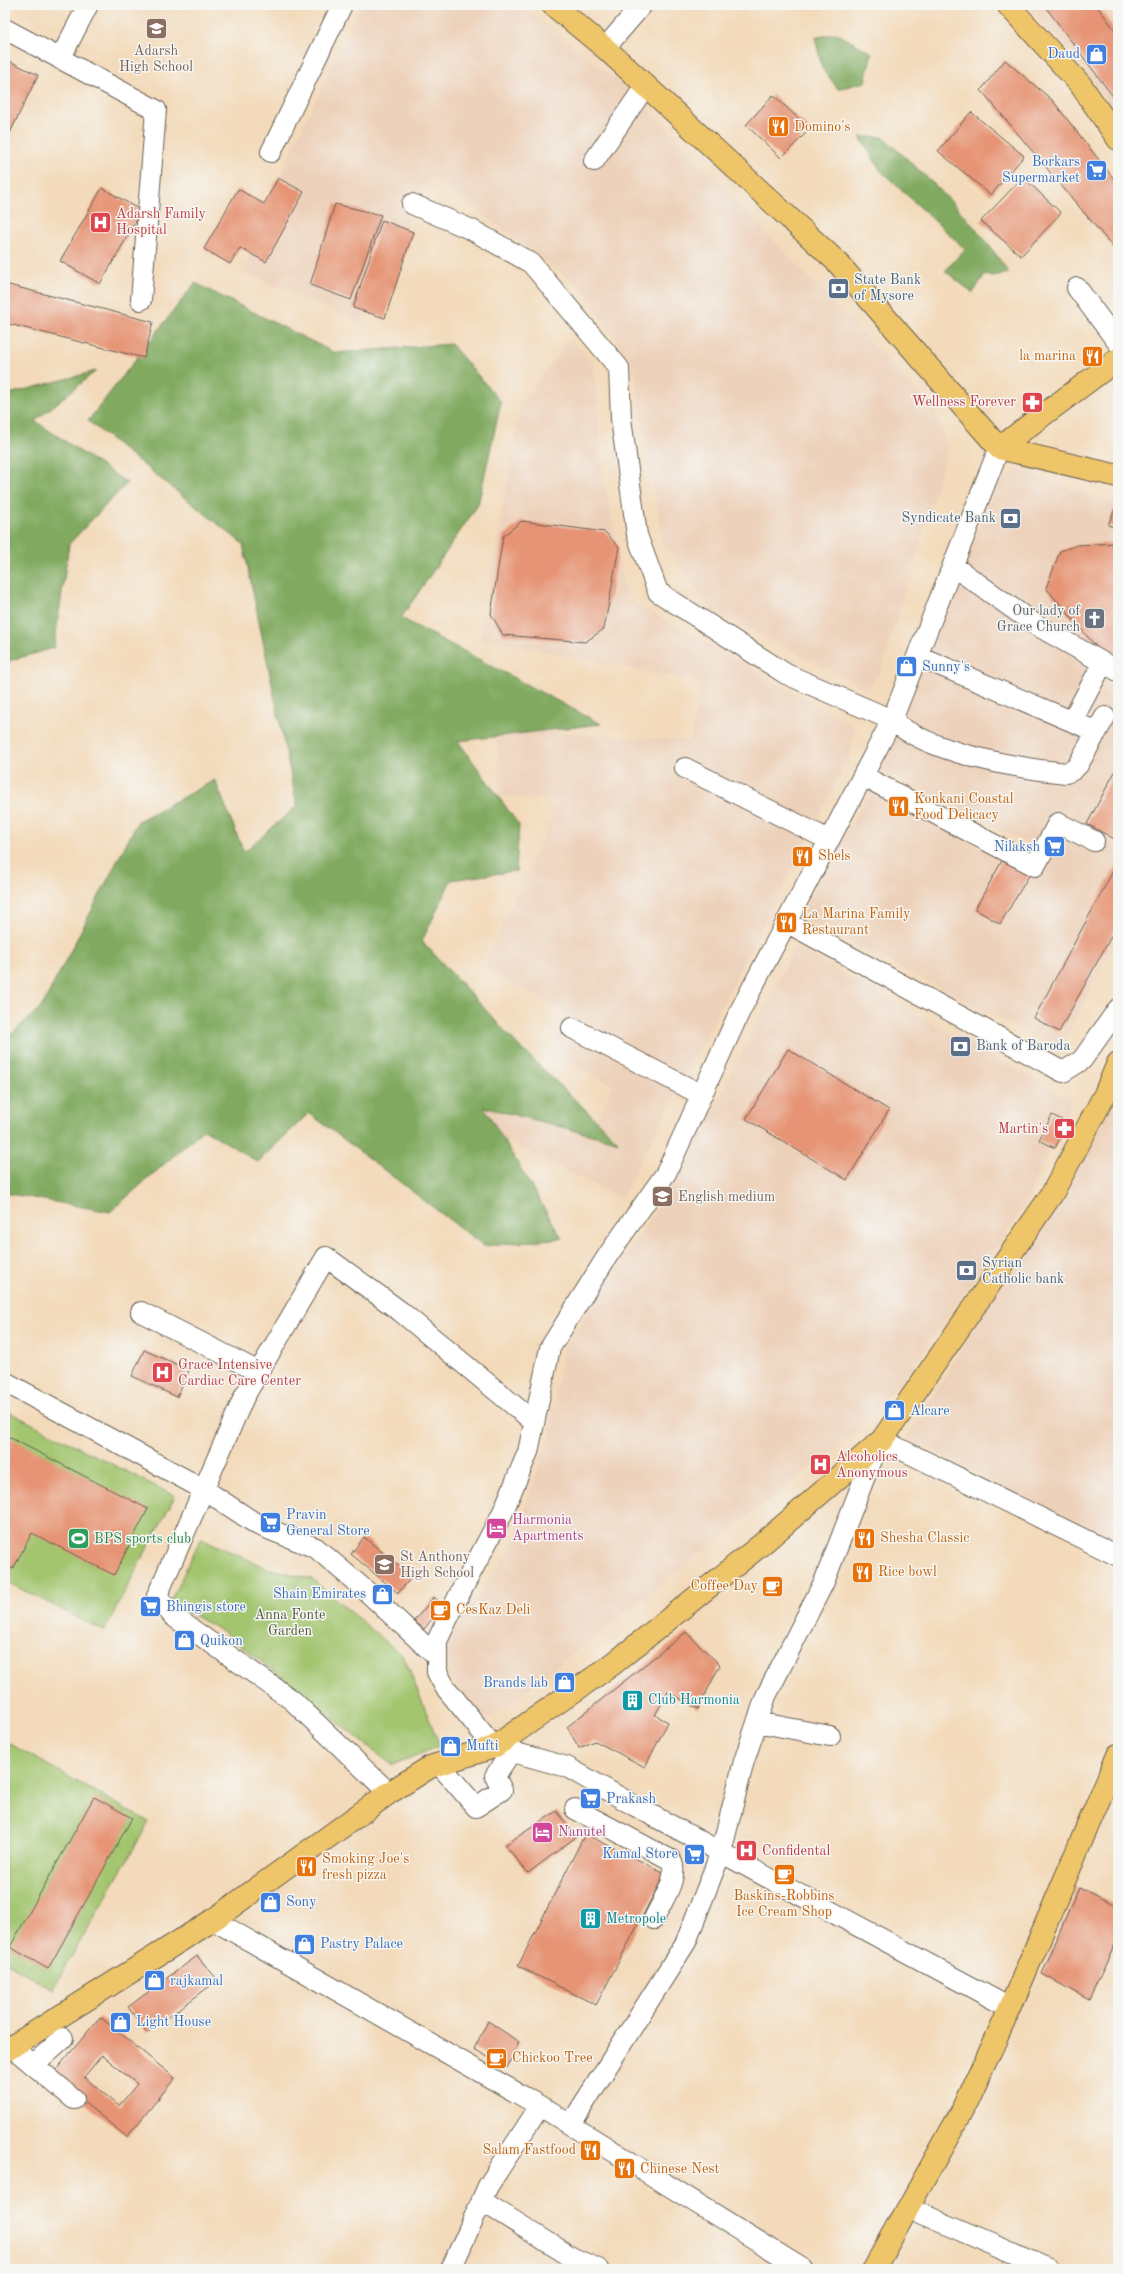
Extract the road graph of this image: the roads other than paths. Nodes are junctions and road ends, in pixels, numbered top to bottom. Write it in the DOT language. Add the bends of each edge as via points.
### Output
graph roads {
  1 [pos="88,5"];
  2 [pos="342,5"];
  3 [pos="553,5"];
  4 [pos="642,5"];
  5 [pos="1008,5"];
  6 [pos="5,29"];
  7 [pos="605,48"];
  8 [pos="60,59"];
  9 [pos="646,86"];
  10 [pos="1118,138"];
  11 [pos="271,152"];
  12 [pos="594,161"];
  13 [pos="412,204"];
  14 [pos="1077,288"];
  15 [pos="141,300"];
  16 [pos="1118,344"];
  17 [pos="1118,359"];
  18 [pos="999,448"];
  19 [pos="1118,476"];
  20 [pos="953,566"];
  21 [pos="918,656"];
  22 [pos="1118,671"];
  23 [pos="1097,674"];
  24 [pos="892,720"];
  25 [pos="1072,721"];
  26 [pos="685,768"];
  27 [pos="863,776"];
  28 [pos="829,840"];
  29 [pos="1094,841"];
  30 [pos="786,922"];
  31 [pos="1118,1009"];
  32 [pos="572,1028"];
  33 [pos="1118,1064"];
  34 [pos="702,1095"];
  35 [pos="141,1312"];
  36 [pos="258,1372"];
  37 [pos="5,1382"];
  38 [pos="534,1422"];
  39 [pos="882,1440"];
  40 [pos="205,1490"];
  41 [pos="1118,1556"];
  42 [pos="437,1657"];
  43 [pos="757,1722"];
  44 [pos="830,1736"];
  45 [pos="502,1749"];
  46 [pos="1118,1755"];
  47 [pos="439,1764"];
  48 [pos="606,1789"];
  49 [pos="389,1793"];
  50 [pos="648,1813"];
  51 [pos="676,1828"];
  52 [pos="634,1841"];
  53 [pos="721,1852"];
  54 [pos="662,1855"];
  55 [pos="654,1919"];
  56 [pos="213,1920"];
  57 [pos="1010,2008"];
  58 [pos="63,2038"];
  59 [pos="9,2049"];
  60 [pos="33,2064"];
  61 [pos="74,2099"];
  62 [pos="540,2106"];
  63 [pos="571,2124"];
  64 [pos="482,2201"];
  65 [pos="908,2208"];
  66 [pos="570,2263"];
  67 [pos="451,2269"];
  68 [pos="598,2269"];
  69 [pos="803,2269"];
  70 [pos="874,2269"];
  71 [pos="1049,2269"];
  1 -- 8 [label="street"];
  2 -- 11 [label="street"];
  3 -- 7 [label="main road"];
  4 -- 7 [label="street"];
  5 -- 10 [label="main road" via="1080,84"];
  6 -- 8 [label="street"];
  7 -- 9 [label="main road"];
  8 -- 15 [label="street" via="156,110"];
  9 -- 12 [label="street"];
  9 -- 18 [label="main road" via="837,262"];
  13 -- 24 [label="street" via="472,230 531,263 619,368 621,419 637,535 658,592 786,674"];
  14 -- 16 [label="street"];
  17 -- 18 [label="main road"];
  18 -- 19 [label="main road"];
  18 -- 20 [label="street"];
  20 -- 21 [label="street"];
  20 -- 22 [label="street" via="1036,625"];
  21 -- 24 [label="street"];
  21 -- 25 [label="street"];
  23 -- 25 [label="street"];
  24 -- 25 [label="street" via="903,730 931,743 1012,765 1066,773 1078,765 1101,724"];
  24 -- 27 [label="street"];
  26 -- 28 [label="street"];
  27 -- 28 [label="street"];
  27 -- 29 [label="street" via="1035,866 1058,823"];
  28 -- 30 [label="street"];
  30 -- 31 [label="street" via="1063,1072 1082,1060"];
  30 -- 34 [label="street" via="740,1011"];
  32 -- 34 [label="street"];
  33 -- 39 [label="main road" via="1052,1194"];
  34 -- 38 [label="street" via="666,1173 608,1255 550,1348"];
  35 -- 36 [label="street"];
  36 -- 38 [label="street" via="326,1257 400,1311"];
  36 -- 40 [label="street" via="244,1397"];
  37 -- 40 [label="street"];
  38 -- 42 [label="street" via="528,1452 502,1514 437,1641"];
  39 -- 41 [label="street"];
  39 -- 43 [label="street" via="869,1466 824,1582 766,1696"];
  39 -- 45 [label="main road" via="762,1544"];
  40 -- 42 [label="street" via="258,1525 316,1548"];
  40 -- 49 [label="street" via="157,1596 172,1616 292,1700"];
  42 -- 45 [label="street" via="437,1672 445,1687"];
  43 -- 44 [label="street"];
  43 -- 53 [label="street" via="744,1761"];
  45 -- 47 [label="main road"];
  45 -- 47 [label="street" via="495,1776 502,1790 476,1807"];
  45 -- 48 [label="street" via="567,1767"];
  46 -- 57 [label="main road"];
  47 -- 49 [label="main road"];
  48 -- 50 [label="street"];
  48 -- 52 [label="street" via="584,1814"];
  49 -- 56 [label="main road"];
  50 -- 51 [label="street"];
  50 -- 52 [label="street"];
  51 -- 53 [label="street"];
  51 -- 54 [label="street"];
  52 -- 54 [label="street"];
  53 -- 57 [label="street"];
  53 -- 63 [label="street" via="686,1942"];
  54 -- 55 [label="street" via="671,1860 674,1874"];
  56 -- 59 [label="main road"];
  56 -- 62 [label="street"];
  57 -- 65 [label="main road" via="967,2102"];
  58 -- 60 [label="street"];
  59 -- 60 [label="street"];
  60 -- 61 [label="street"];
  62 -- 63 [label="street"];
  62 -- 64 [label="street" via="488,2186"];
  63 -- 69 [label="street"];
  64 -- 66 [label="street"];
  64 -- 67 [label="street"];
  65 -- 70 [label="main road"];
  65 -- 71 [label="street"];
  66 -- 68 [label="street"];
}
